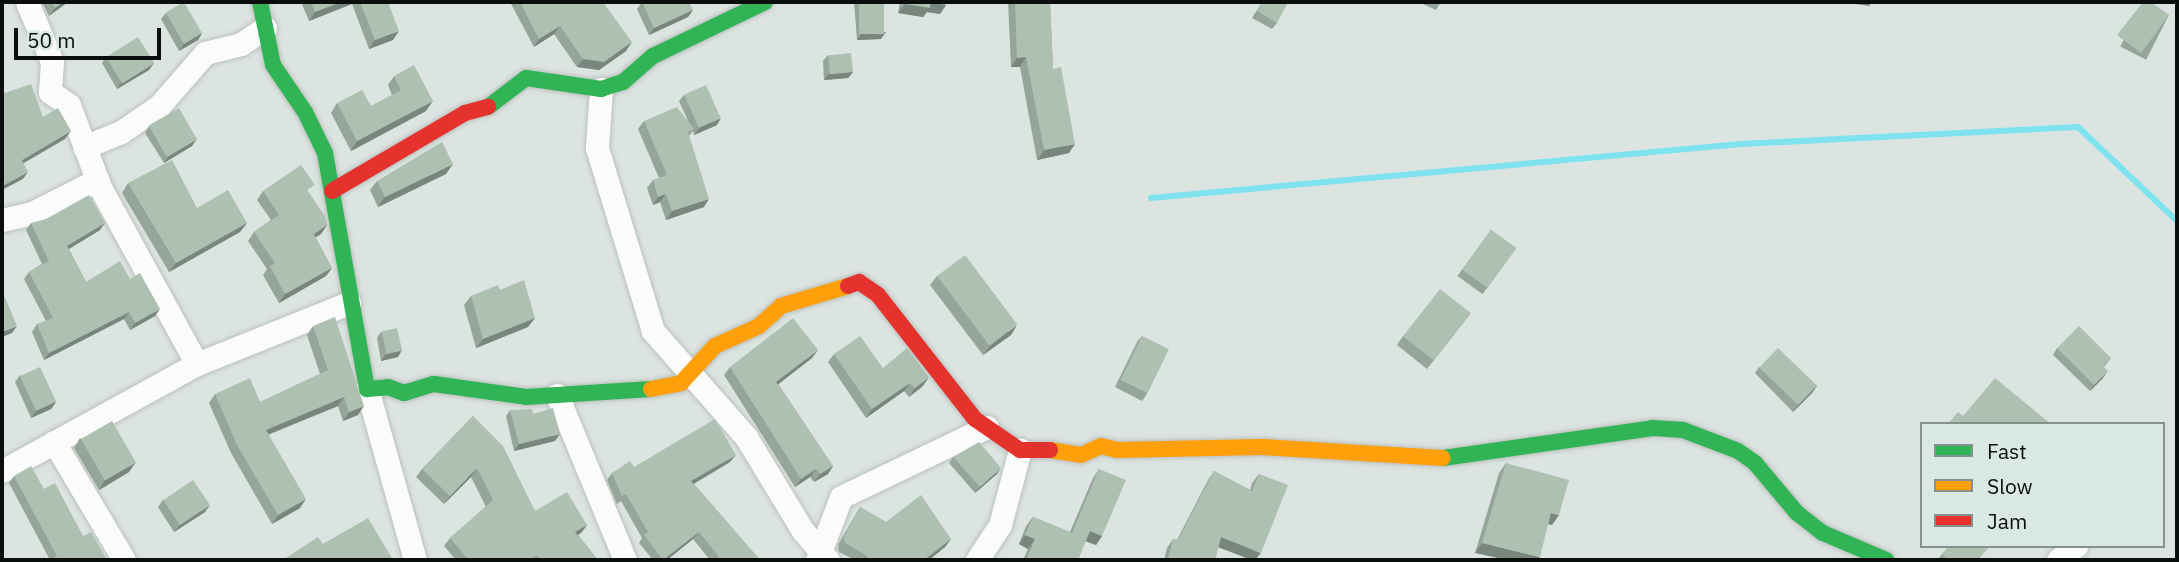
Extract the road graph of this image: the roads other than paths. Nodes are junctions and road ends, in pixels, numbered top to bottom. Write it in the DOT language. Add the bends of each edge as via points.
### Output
graph roads {
  1 [pos="27,2"];
  2 [pos="260,2"];
  3 [pos="765,2"];
  4 [pos="720,11"];
  5 [pos="265,28"];
  6 [pos="601,89"];
  7 [pos="84,147"];
  8 [pos="97,180"];
  9 [pos="332,191"];
  10 [pos="2,220"];
  11 [pos="349,303"];
  12 [pos="197,364"];
  13 [pos="689,376"];
  14 [pos="367,390"];
  15 [pos="557,395"];
  16 [pos="987,427"];
  17 [pos="54,442"];
  18 [pos="1020,450"];
  19 [pos="2,471"];
  20 [pos="2073,548"];
  21 [pos="823,558"];
  22 [pos="124,560"];
  23 [pos="415,560"];
  24 [pos="625,560"];
  25 [pos="977,560"];
  26 [pos="1886,560"];
  27 [pos="2057,560"];
  1 -- 7 [label="street" via="52,62 50,92 69,105"];
  2 -- 5 [label="street"];
  3 -- 4 [label="street"];
  4 -- 6 [label="street" via="623,82"];
  5 -- 7 [label="street" via="241,44 205,53 159,106 121,132"];
  5 -- 9 [label="street" via="273,65 318,136"];
  6 -- 9 [label="street" via="526,78 484,110 465,113"];
  6 -- 13 [label="street" via="597,148 621,233 653,331"];
  7 -- 8 [label="street"];
  8 -- 10 [label="street" via="32,213"];
  8 -- 12 [label="street"];
  9 -- 11 [label="street"];
  11 -- 12 [label="street"];
  11 -- 14 [label="street"];
  12 -- 17 [label="street"];
  13 -- 15 [label="street" via="654,390"];
  13 -- 16 [label="street" via="715,346 759,326 782,306 859,282 878,295 931,372"];
  13 -- 21 [label="street" via="746,437"];
  14 -- 15 [label="street" via="388,387 404,393 434,384 526,397"];
  14 -- 23 [label="street"];
  15 -- 24 [label="street"];
  16 -- 18 [label="street"];
  16 -- 21 [label="street" via="841,496"];
  17 -- 19 [label="street"];
  17 -- 22 [label="street"];
  18 -- 25 [label="street" via="1000,525"];
  18 -- 26 [label="street" via="1066,450 1081,455 1101,446 1117,450 1262,447 1456,459 1653,428 1683,430 1738,450 1797,513 1824,533"];
  20 -- 27 [label="street"];
}
